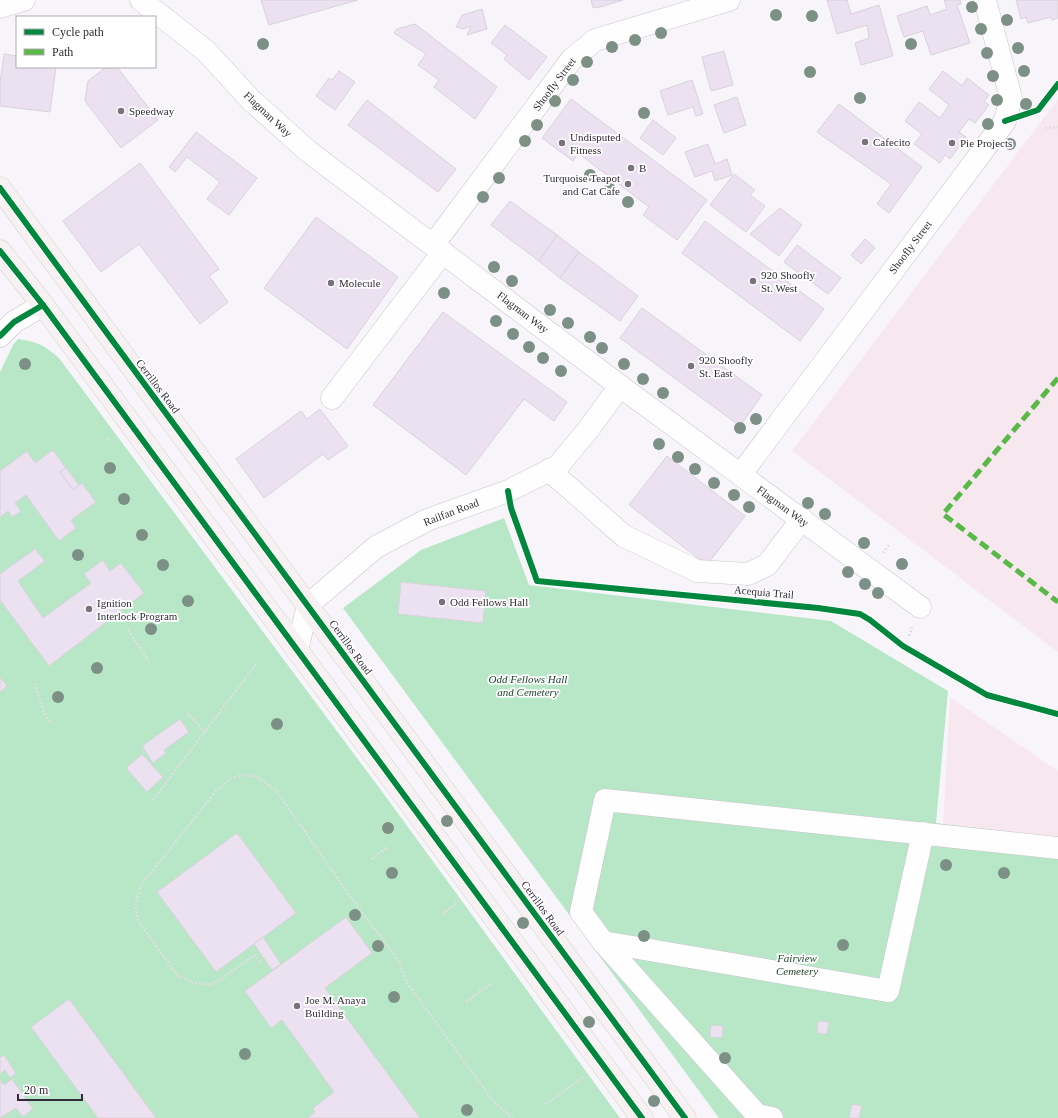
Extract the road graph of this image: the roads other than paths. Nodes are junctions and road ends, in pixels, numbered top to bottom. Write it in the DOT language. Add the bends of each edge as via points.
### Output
graph roads {
  1 [pos="24,0"];
  2 [pos="141,0"];
  3 [pos="729,0"];
  4 [pos="985,0"];
  5 [pos="0,7"];
  6 [pos="0,188"];
  7 [pos="438,248"];
  8 [pos="0,251"];
  9 [pos="43,305"];
  10 [pos="0,336"];
  11 [pos="620,386"];
  12 [pos="332,398"];
  13 [pos="549,470"];
  14 [pos="741,474"];
  15 [pos="802,519"];
  16 [pos="308,605"];
  17 [pos="920,607"];
  18 [pos="297,650"];
  19 [pos="923,833"];
  20 [pos="1058,848"];
  21 [pos="603,942"];
  22 [pos="642,1118"];
  23 [pos="685,1118"];
  24 [pos="772,1118"];
  1 -- 5 [label="street"];
  2 -- 7 [label="street, Flagman Way" via="206,51 251,100 319,159"];
  3 -- 7 [label="street, Shoofly Street" via="595,40 572,59"];
  4 -- 14 [label="street, Shoofly Street" via="1011,98 1005,121"];
  6 -- 16 [label="main road, Cerrillos Road"];
  7 -- 11 [label="street, Flagman Way"];
  7 -- 12 [label="street, Shoofly Street"];
  8 -- 9 [label="main road"];
  9 -- 10 [label="street" via="14,322"];
  9 -- 18 [label="main road"];
  11 -- 13 [label="street, Railfan Road" via="558,466"];
  11 -- 14 [label="street, Flagman Way"];
  13 -- 15 [label="street" via="624,536 697,571 748,574 767,565"];
  13 -- 16 [label="street, Railfan Road" via="508,491 427,520 376,547"];
  14 -- 15 [label="street, Flagman Way"];
  15 -- 17 [label="street, Flagman Way"];
  16 -- 18 [label="street"];
  16 -- 23 [label="main road, Cerrillos Road"];
  18 -- 22 [label="main road"];
  19 -- 20 [label="street"];
  19 -- 21 [label="street" via="888,991"];
  19 -- 21 [label="street" via="605,800 581,912"];
  21 -- 24 [label="street" via="757,1115"];
}
